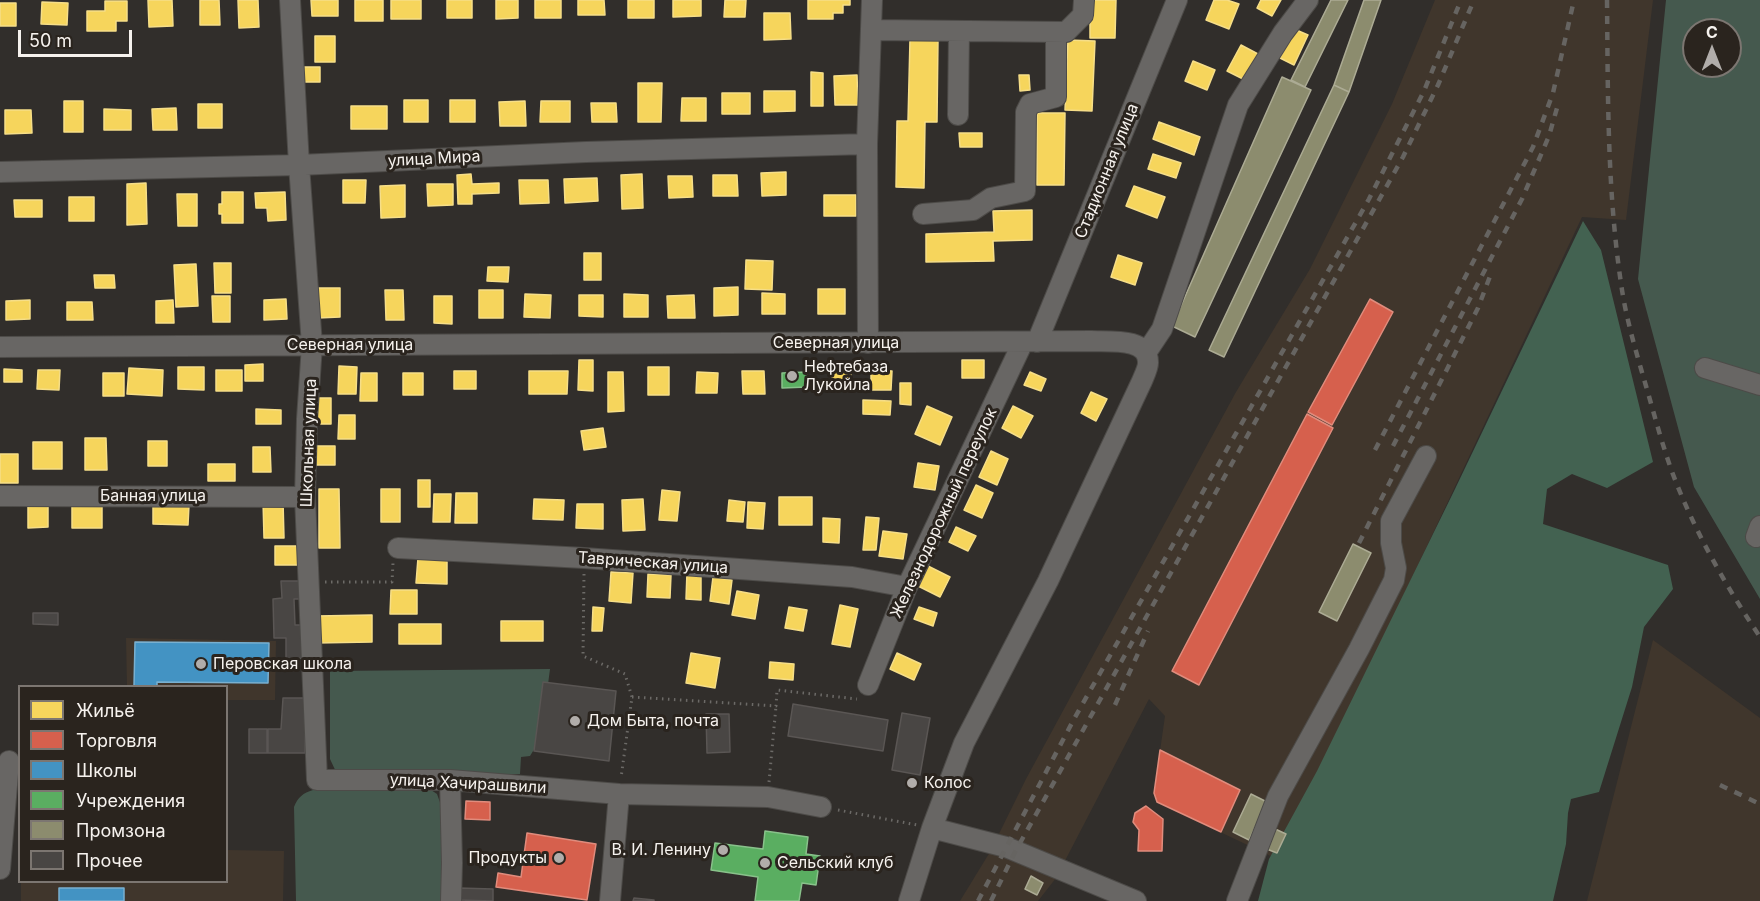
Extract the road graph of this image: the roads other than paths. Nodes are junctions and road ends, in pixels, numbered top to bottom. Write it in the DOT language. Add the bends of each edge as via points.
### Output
graph roads {
  1 [pos="290,0"];
  2 [pos="872,0"];
  3 [pos="1084,0"];
  4 [pos="1177,0"];
  5 [pos="1308,0"];
  6 [pos="871,30"];
  7 [pos="959,31"];
  8 [pos="1056,32"];
  9 [pos="958,115"];
  10 [pos="867,144"];
  11 [pos="299,165"];
  12 [pos="0,172"];
  13 [pos="923,213"];
  14 [pos="1030,342"];
  15 [pos="868,343"];
  16 [pos="312,345"];
  17 [pos="0,347"];
  18 [pos="1146,353"];
  19 [pos="1705,368"];
  20 [pos="1760,385"];
  21 [pos="1426,456"];
  22 [pos="0,496"];
  23 [pos="305,497"];
  24 [pos="398,548"];
  25 [pos="907,587"];
  26 [pos="868,685"];
  27 [pos="9,760"];
  28 [pos="317,780"];
  29 [pos="450,780"];
  30 [pos="619,794"];
  31 [pos="821,807"];
  32 [pos="932,828"];
  33 [pos="0,869"];
  34 [pos="451,901"];
  35 [pos="610,901"];
  36 [pos="909,901"];
  37 [pos="1136,901"];
  38 [pos="1237,901"];
  1 -- 11 [label="street, Школьная улица"];
  2 -- 6 [label="street"];
  3 -- 8 [label="street" via="1083,15 1066,32"];
  4 -- 14 [label="street, Стадионная улица"];
  5 -- 18 [label="street" via="1238,105 1162,329"];
  6 -- 7 [label="street"];
  6 -- 10 [label="street"];
  7 -- 8 [label="street"];
  7 -- 9 [label="street"];
  8 -- 13 [label="street" via="1056,97 1030,104 1026,112 1025,191 992,198 973,210"];
  10 -- 11 [label="street, улица Мира"];
  10 -- 15 [label="street"];
  11 -- 12 [label="street, улица Мира"];
  11 -- 16 [label="street, Школьная улица"];
  14 -- 15 [label="street, Северная улица"];
  14 -- 18 [label="street, Северная улица" via="1131,343"];
  14 -- 25 [label="street, Железнодорожный переулок"];
  15 -- 16 [label="street, Северная улица"];
  16 -- 17 [label="street, Северная улица"];
  16 -- 23 [label="street, Школьная улица"];
  18 -- 32 [label="street" via="1148,363 1142,381 1048,581 964,743"];
  19 -- 20 [label="street"];
  21 -- 38 [label="street" via="1391,521 1394,580 1278,796"];
  22 -- 23 [label="street, Банная улица"];
  23 -- 28 [label="street, Школьная улица"];
  24 -- 25 [label="street, Таврическая улица" via="852,577"];
  25 -- 26 [label="street, Железнодорожный переулок"];
  27 -- 33 [label="street"];
  28 -- 29 [label="street, улица Хачирашвили"];
  29 -- 30 [label="street, улица Хачирашвили"];
  29 -- 34 [label="street"];
  30 -- 31 [label="street, улица Хачирашвили" via="768,797"];
  30 -- 35 [label="street"];
  32 -- 36 [label="street"];
  32 -- 37 [label="street" via="1005,847"];
}
